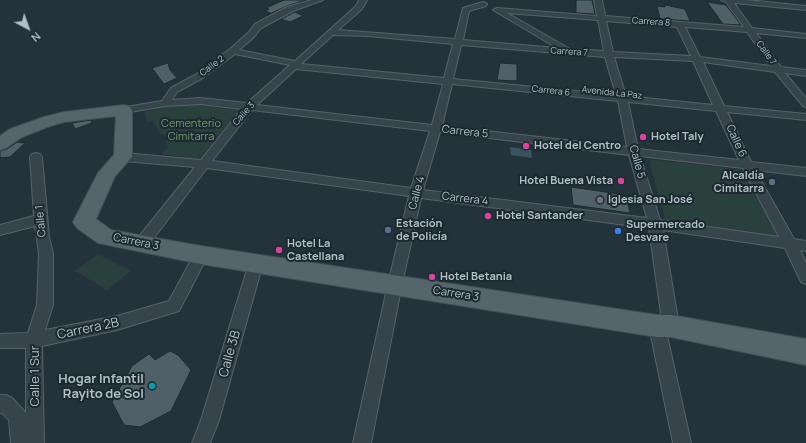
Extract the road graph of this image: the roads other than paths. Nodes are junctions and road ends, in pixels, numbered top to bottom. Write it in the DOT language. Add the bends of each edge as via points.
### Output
graph roads {
  1 [pos="319,0"];
  2 [pos="363,0"];
  3 [pos="598,0"];
  4 [pos="725,0"];
  5 [pos="729,0"];
  6 [pos="795,0"];
  7 [pos="480,2"];
  8 [pos="805,9"];
  9 [pos="496,10"];
  10 [pos="601,18"];
  11 [pos="680,24"];
  12 [pos="750,30"];
  13 [pos="331,32"];
  14 [pos="806,36"];
  15 [pos="457,42"];
  16 [pos="233,51"];
  17 [pos="569,52"];
  18 [pos="609,55"];
  19 [pos="697,59"];
  20 [pos="297,64"];
  21 [pos="779,71"];
  22 [pos="806,73"];
  23 [pos="448,79"];
  24 [pos="621,97"];
  25 [pos="165,103"];
  26 [pos="806,104"];
  27 [pos="720,106"];
  28 [pos="249,107"];
  29 [pos="124,110"];
  30 [pos="806,113"];
  31 [pos="806,117"];
  32 [pos="436,129"];
  33 [pos="0,144"];
  34 [pos="633,151"];
  35 [pos="36,157"];
  36 [pos="123,157"];
  37 [pos="203,164"];
  38 [pos="747,165"];
  39 [pos="806,172"];
  40 [pos="416,193"];
  41 [pos="41,219"];
  42 [pos="655,224"];
  43 [pos="0,230"];
  44 [pos="142,243"];
  45 [pos="790,244"];
  46 [pos="806,246"];
  47 [pos="201,255"];
  48 [pos="256,263"];
  49 [pos="806,278"];
  50 [pos="395,284"];
  51 [pos="44,286"];
  52 [pos="664,326"];
  53 [pos="34,340"];
  54 [pos="0,341"];
  55 [pos="806,352"];
  56 [pos="0,404"];
  57 [pos="20,443"];
  58 [pos="35,443"];
  59 [pos="200,443"];
  60 [pos="362,443"];
  61 [pos="682,443"];
  1 -- 16 [label="street, Calle 2" via="290,9 258,26"];
  2 -- 13 [label="street, Calle 3" via="359,7"];
  3 -- 10 [label="street, Calle 5"];
  4 -- 5 [label="street"];
  5 -- 8 [label="street"];
  5 -- 12 [label="street, Calle 7"];
  6 -- 8 [label="street"];
  7 -- 9 [label="street"];
  7 -- 15 [label="street, Calle 4" via="466,10"];
  9 -- 10 [label="street, Carrera 8"];
  9 -- 17 [label="street"];
  10 -- 11 [label="street, Carrera 8"];
  10 -- 18 [label="street, Calle 5"];
  11 -- 12 [label="street, Carrera 8"];
  11 -- 19 [label="street, Calle 6"];
  12 -- 14 [label="street, Carrera 8"];
  12 -- 21 [label="street, Calle 7"];
  13 -- 15 [label="street, Carrera 7"];
  13 -- 20 [label="street, Calle 3"];
  15 -- 17 [label="street, Carrera 7"];
  15 -- 23 [label="street, Calle 4"];
  16 -- 20 [label="street, Carrera 6"];
  16 -- 25 [label="street, Calle 2" via="198,77 174,90"];
  17 -- 18 [label="street, Carrera 7"];
  18 -- 19 [label="street, Carrera 7"];
  18 -- 24 [label="street, Calle 5"];
  19 -- 21 [label="street, Carrera 7"];
  19 -- 27 [label="street, Calle 6"];
  20 -- 23 [label="street, Carrera 6"];
  20 -- 28 [label="street, Calle 3"];
  21 -- 22 [label="street, Carrera 7"];
  21 -- 26 [label="street, Calle 7"];
  23 -- 24 [label="street, Carrera 6"];
  23 -- 32 [label="street, Calle 4"];
  24 -- 27 [label="street, Carrera 6"];
  24 -- 34 [label="street, Calle 5"];
  25 -- 28 [label="street, Carrera 5" via="200,101"];
  25 -- 29 [label="street, Carrera 5"];
  27 -- 30 [label="street"];
  27 -- 31 [label="street, Carrera 6"];
  27 -- 38 [label="street, Calle 6"];
  28 -- 32 [label="street, Carrera 5"];
  28 -- 37 [label="street, Calle 3"];
  29 -- 33 [label="main road" via="44,122 16,133"];
  29 -- 36 [label="main road"];
  32 -- 34 [label="street, Carrera 5"];
  32 -- 40 [label="street, Calle 4"];
  34 -- 38 [label="street, Carrera 5"];
  34 -- 42 [label="street, Calle 5"];
  35 -- 41 [label="street, Calle 1"];
  36 -- 37 [label="street, Carrera 4"];
  36 -- 44 [label="main road, Carrera 3" via="107,172 84,222 106,237"];
  37 -- 40 [label="street, Carrera 4"];
  37 -- 44 [label="street, Calle 3"];
  38 -- 39 [label="street, Carrera 5"];
  38 -- 45 [label="street, Calle 6"];
  40 -- 42 [label="street, Carrera 4"];
  40 -- 50 [label="street, Calle 4"];
  41 -- 43 [label="street"];
  41 -- 51 [label="street, Calle 1" via="46,253"];
  42 -- 45 [label="street, Carrera 4"];
  42 -- 52 [label="street, Calle 5"];
  44 -- 47 [label="main road, Carrera 3"];
  45 -- 46 [label="street, Carrera 4"];
  45 -- 49 [label="street, Calle 6"];
  47 -- 48 [label="main road, Carrera 3"];
  47 -- 53 [label="street, Carrera 2B" via="174,306 117,323"];
  48 -- 50 [label="main road, Carrera 3"];
  48 -- 59 [label="street, Calle 3B" via="210,420"];
  50 -- 52 [label="main road, Carrera 3"];
  50 -- 60 [label="street, Calle 4"];
  51 -- 53 [label="street, Calle 1 Sur" via="45,305"];
  52 -- 55 [label="main road, Carrera 3"];
  52 -- 61 [label="street, Calle 5"];
  53 -- 54 [label="street, Carrera 2B"];
  53 -- 58 [label="street, Calle 1 Sur"];
  56 -- 57 [label="street" via="6,404 18,416"];
}
